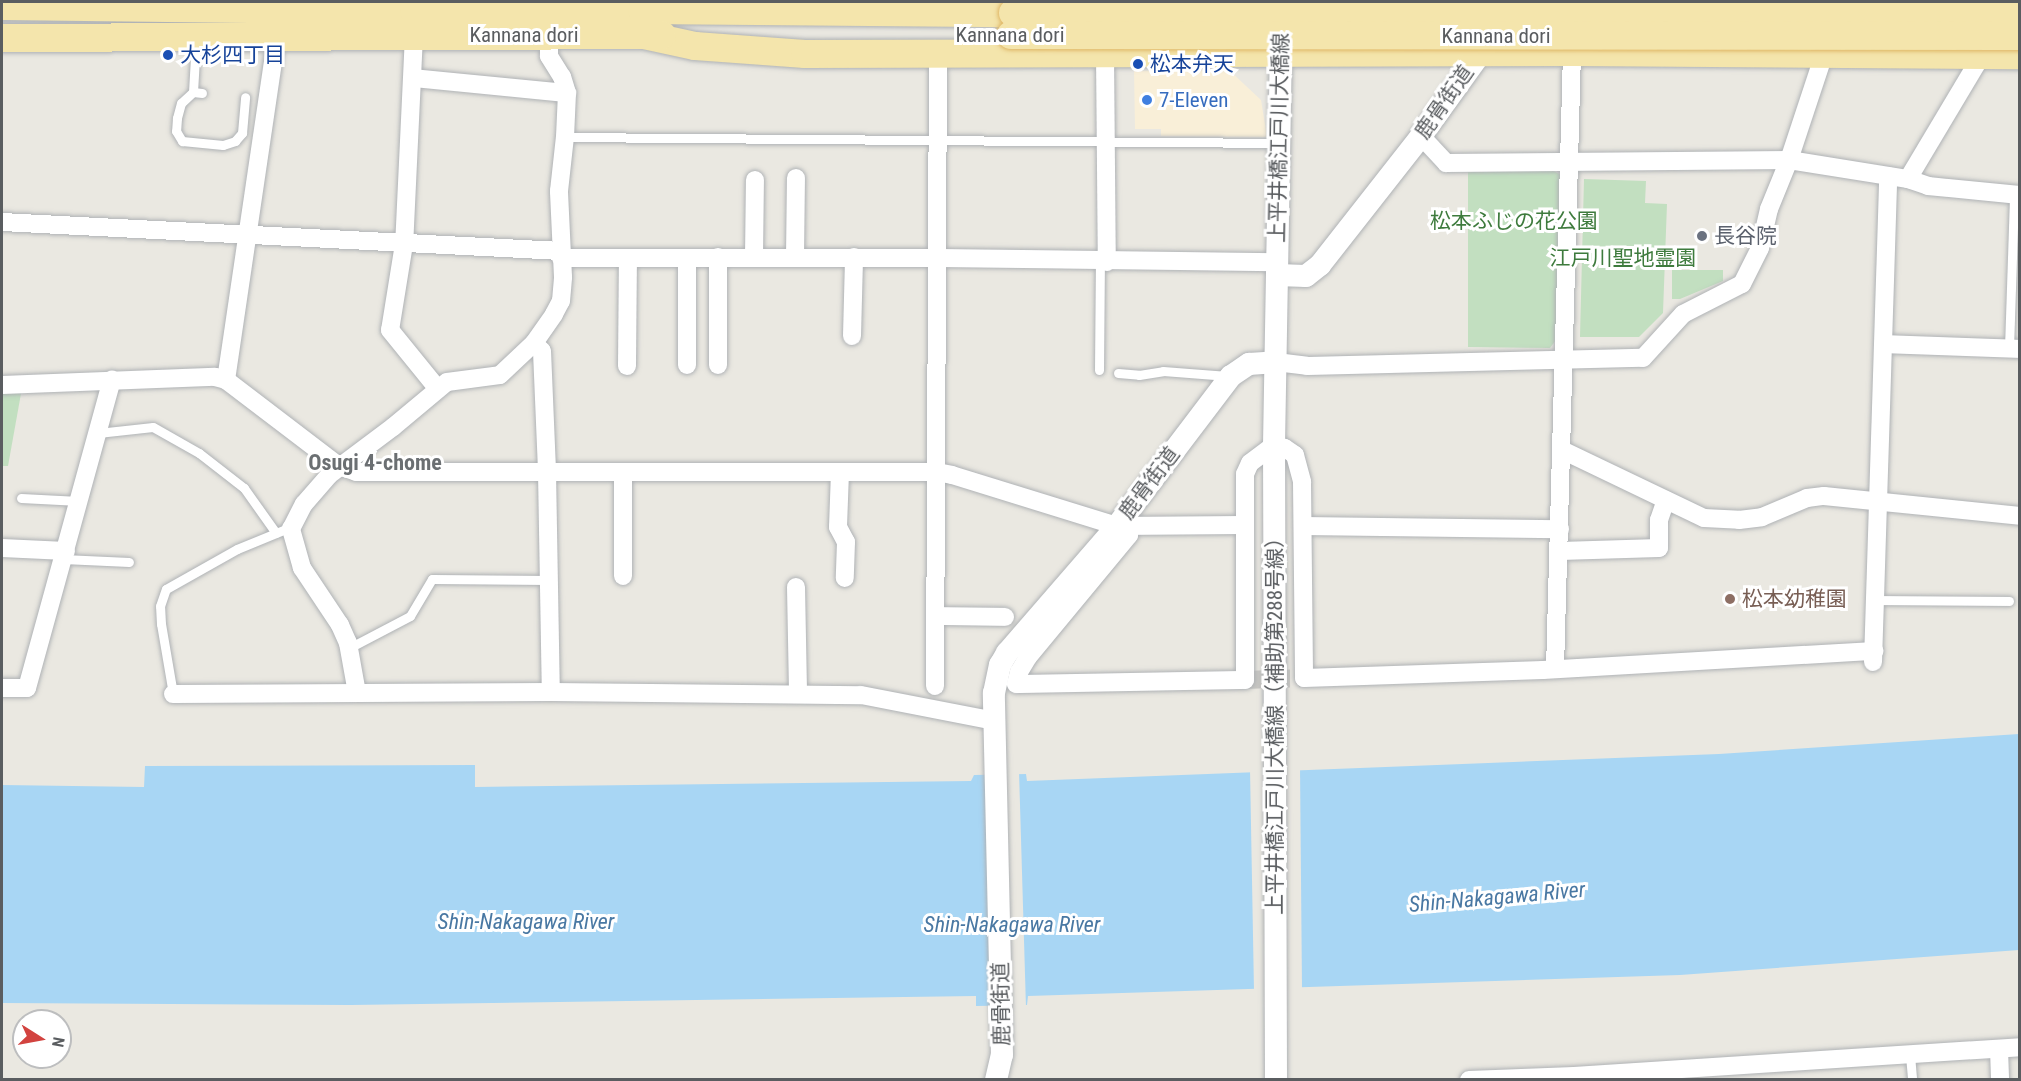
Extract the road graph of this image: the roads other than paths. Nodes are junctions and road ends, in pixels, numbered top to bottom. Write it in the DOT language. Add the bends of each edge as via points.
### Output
graph roads {
  1 [pos="699,2"];
  2 [pos="1282,2"];
  3 [pos="1527,2"];
  4 [pos="1845,2"];
  5 [pos="2,6"];
  6 [pos="504,6"];
  7 [pos="278,16"];
  8 [pos="414,16"];
  9 [pos="2019,16"];
  10 [pos="643,22"];
  11 [pos="1012,24"];
  12 [pos="549,36"];
  13 [pos="2019,36"];
  14 [pos="196,37"];
  15 [pos="2,38"];
  16 [pos="1572,52"];
  17 [pos="1105,53"];
  18 [pos="1281,53"];
  19 [pos="1479,53"];
  20 [pos="938,54"];
  21 [pos="1982,55"];
  22 [pos="2019,55"];
  23 [pos="1822,56"];
  24 [pos="413,78"];
  25 [pos="567,93"];
  26 [pos="268,99"];
  27 [pos="1421,136"];
  28 [pos="566,137"];
  29 [pos="939,140"];
  30 [pos="1106,143"];
  31 [pos="1279,143"];
  32 [pos="1790,160"];
  33 [pos="1569,161"];
  34 [pos="1888,176"];
  35 [pos="796,178"];
  36 [pos="1908,179"];
  37 [pos="754,180"];
  38 [pos="2017,194"];
  39 [pos="2,222"];
  40 [pos="247,236"];
  41 [pos="404,244"];
  42 [pos="561,255"];
  43 [pos="718,257"];
  44 [pos="795,257"];
  45 [pos="854,257"];
  46 [pos="628,258"];
  47 [pos="687,258"];
  48 [pos="754,258"];
  49 [pos="939,258"];
  50 [pos="1103,261"];
  51 [pos="1277,268"];
  52 [pos="852,336"];
  53 [pos="534,343"];
  54 [pos="1884,344"];
  55 [pos="2014,349"];
  56 [pos="1563,361"];
  57 [pos="1276,362"];
  58 [pos="687,365"];
  59 [pos="717,365"];
  60 [pos="627,366"];
  61 [pos="1099,370"];
  62 [pos="1118,373"];
  63 [pos="1231,376"];
  64 [pos="112,380"];
  65 [pos="226,380"];
  66 [pos="2,385"];
  67 [pos="438,389"];
  68 [pos="98,433"];
  69 [pos="1274,445"];
  70 [pos="1562,450"];
  71 [pos="339,466"];
  72 [pos="547,472"];
  73 [pos="623,472"];
  74 [pos="840,472"];
  75 [pos="937,472"];
  76 [pos="21,498"];
  77 [pos="1878,500"];
  78 [pos="79,501"];
  79 [pos="1666,501"];
  80 [pos="2019,516"];
  81 [pos="1244,525"];
  82 [pos="293,526"];
  83 [pos="1123,526"];
  84 [pos="1303,526"];
  85 [pos="1560,529"];
  86 [pos="276,533"];
  87 [pos="2,548"];
  88 [pos="1560,551"];
  89 [pos="64,555"];
  90 [pos="129,562"];
  91 [pos="623,576"];
  92 [pos="845,578"];
  93 [pos="549,580"];
  94 [pos="796,587"];
  95 [pos="1875,600"];
  96 [pos="2009,601"];
  97 [pos="936,616"];
  98 [pos="1005,617"];
  99 [pos="349,648"];
  100 [pos="1555,669"];
  101 [pos="936,686"];
  102 [pos="2,688"];
  103 [pos="551,692"];
  104 [pos="357,693"];
  105 [pos="173,694"];
  106 [pos="798,694"];
  107 [pos="995,729"];
  108 [pos="2019,1047"];
  109 [pos="2000,1049"];
  110 [pos="1910,1055"];
  111 [pos="1782,1071"];
  112 [pos="1574,1078"];
  113 [pos="996,1080"];
  114 [pos="1276,1080"];
  115 [pos="1469,1080"];
  116 [pos="1912,1080"];
  117 [pos="2000,1080"];
  1 -- 10 [label="main road"];
  2 -- 18 [label="street, 上平井橋江戸川大橋線"];
  3 -- 19 [label="street, 鹿骨街道"];
  4 -- 23 [label="street"];
  5 -- 7 [label="main road, Kannana dori"];
  6 -- 8 [label="main road, Kannana dori"];
  6 -- 10 [label="main road, Kannana dori"];
  7 -- 8 [label="main road, Kannana dori"];
  7 -- 14 [label="main road, Kannana dori"];
  7 -- 26 [label="street"];
  8 -- 12 [label="main road, Kannana dori"];
  8 -- 24 [label="street"];
  9 -- 11 [label="main road, Kannana dori, bridge"];
  10 -- 11 [label="main road, Kannana dori"];
  10 -- 12 [label="main road, Kannana dori"];
  10 -- 20 [label="main road" via="695,46 741,51"];
  11 -- 13 [label="main road, Kannana dori, bridge"];
  12 -- 25 [label="street" via="549,56"];
  14 -- 15 [label="main road, Kannana dori"];
  14 -- 26 [label="lane" via="198,92 181,103 176,131 182,141 223,146 236,141 242,133 248,97"];
  16 -- 19 [label="main road"];
  16 -- 23 [label="main road"];
  16 -- 33 [label="street"];
  17 -- 18 [label="main road"];
  17 -- 20 [label="main road"];
  17 -- 30 [label="street"];
  18 -- 19 [label="main road"];
  18 -- 31 [label="street, 上平井橋江戸川大橋線"];
  19 -- 27 [label="street, 鹿骨街道"];
  20 -- 29 [label="street"];
  21 -- 22 [label="main road"];
  21 -- 23 [label="main road"];
  21 -- 36 [label="street"];
  23 -- 32 [label="street"];
  24 -- 25 [label="street"];
  24 -- 41 [label="street"];
  25 -- 28 [label="street"];
  26 -- 40 [label="street"];
  27 -- 33 [label="street" via="1446,164"];
  27 -- 51 [label="street, 鹿骨街道" via="1312,273 1306,276"];
  28 -- 29 [label="lane"];
  28 -- 42 [label="street" via="559,191"];
  29 -- 30 [label="lane"];
  29 -- 49 [label="street"];
  30 -- 31 [label="lane"];
  30 -- 50 [label="street"];
  31 -- 51 [label="street, 上平井橋江戸川大橋線"];
  32 -- 33 [label="street"];
  32 -- 34 [label="street"];
  32 -- 56 [label="street" via="1769,209 1760,248 1742,284 1683,314 1643,358"];
  33 -- 56 [label="street"];
  34 -- 36 [label="street"];
  34 -- 54 [label="street"];
  35 -- 44 [label="street"];
  36 -- 38 [label="street" via="1928,186"];
  37 -- 48 [label="street"];
  38 -- 55 [label="lane"];
  39 -- 40 [label="street"];
  40 -- 41 [label="street"];
  40 -- 65 [label="street"];
  41 -- 42 [label="street"];
  41 -- 67 [label="street" via="390,330"];
  42 -- 46 [label="street"];
  42 -- 53 [label="street" via="561,301"];
  43 -- 47 [label="street"];
  43 -- 48 [label="street"];
  43 -- 59 [label="street"];
  44 -- 45 [label="street"];
  44 -- 48 [label="street"];
  45 -- 49 [label="street"];
  45 -- 52 [label="street"];
  46 -- 47 [label="street"];
  46 -- 60 [label="street"];
  47 -- 58 [label="street"];
  49 -- 50 [label="street"];
  49 -- 75 [label="street"];
  50 -- 51 [label="street"];
  50 -- 61 [label="lane"];
  51 -- 57 [label="street"];
  53 -- 67 [label="street" via="501,375 447,382"];
  53 -- 72 [label="street" via="542,351"];
  54 -- 55 [label="street"];
  54 -- 77 [label="street"];
  56 -- 57 [label="street" via="1307,366"];
  56 -- 70 [label="street"];
  57 -- 63 [label="street, 鹿骨街道" via="1249,364"];
  57 -- 69 [label="street, 上平井橋江戸川大橋線（補助第288号線）"];
  62 -- 63 [label="lane" via="1163,371"];
  63 -- 83 [label="street, 鹿骨街道"];
  64 -- 65 [label="street"];
  64 -- 66 [label="street"];
  64 -- 68 [label="street"];
  65 -- 71 [label="street"];
  67 -- 71 [label="street"];
  68 -- 78 [label="street"];
  68 -- 86 [label="lane" via="153,427 199,453 244,488"];
  69 -- 81 [label="street" via="1250,463 1245,474"];
  69 -- 84 [label="street" via="1295,455 1302,482"];
  69 -- 114 [label="street, 上平井橋江戸川大橋線（補助第288号線）"];
  70 -- 79 [label="street"];
  70 -- 85 [label="street"];
  71 -- 72 [label="street" via="356,472"];
  71 -- 82 [label="street" via="304,504"];
  72 -- 73 [label="street"];
  72 -- 93 [label="street"];
  73 -- 74 [label="street"];
  73 -- 91 [label="street"];
  74 -- 75 [label="street"];
  74 -- 92 [label="street" via="838,526 846,543"];
  75 -- 83 [label="street"];
  75 -- 97 [label="street"];
  76 -- 78 [label="lane"];
  77 -- 79 [label="street" via="1807,498 1762,517 1740,520 1704,518"];
  77 -- 80 [label="street"];
  77 -- 95 [label="street"];
  78 -- 89 [label="street"];
  79 -- 88 [label="street" via="1659,520 1659,548"];
  81 -- 83 [label="street"];
  81 -- 83 [label="street" via="1245,680 1016,684 1018,672 1028,657 1129,535"];
  82 -- 86 [label="lane"];
  82 -- 99 [label="street" via="302,568 340,625"];
  83 -- 107 [label="street, 鹿骨街道" via="1006,653 994,693"];
  84 -- 85 [label="street"];
  84 -- 100 [label="street" via="1304,678"];
  85 -- 88 [label="street"];
  86 -- 105 [label="lane" via="237,549 166,589 161,624"];
  87 -- 89 [label="street"];
  88 -- 100 [label="street"];
  89 -- 90 [label="lane"];
  89 -- 102 [label="street" via="27,688"];
  93 -- 99 [label="lane" via="432,579 410,616"];
  93 -- 103 [label="street"];
  94 -- 106 [label="street"];
  95 -- 96 [label="lane"];
  95 -- 100 [label="street" via="1874,656"];
  97 -- 98 [label="street"];
  97 -- 101 [label="street"];
  99 -- 104 [label="street"];
  103 -- 104 [label="street"];
  103 -- 106 [label="street"];
  104 -- 105 [label="street"];
  106 -- 107 [label="street" via="861,694"];
  107 -- 113 [label="street, 鹿骨街道" via="1002,1055"];
  108 -- 109 [label="street"];
  109 -- 110 [label="street"];
  109 -- 117 [label="street"];
  110 -- 111 [label="street"];
  110 -- 116 [label="lane"];
  111 -- 112 [label="street"];
  112 -- 115 [label="street"];
}
